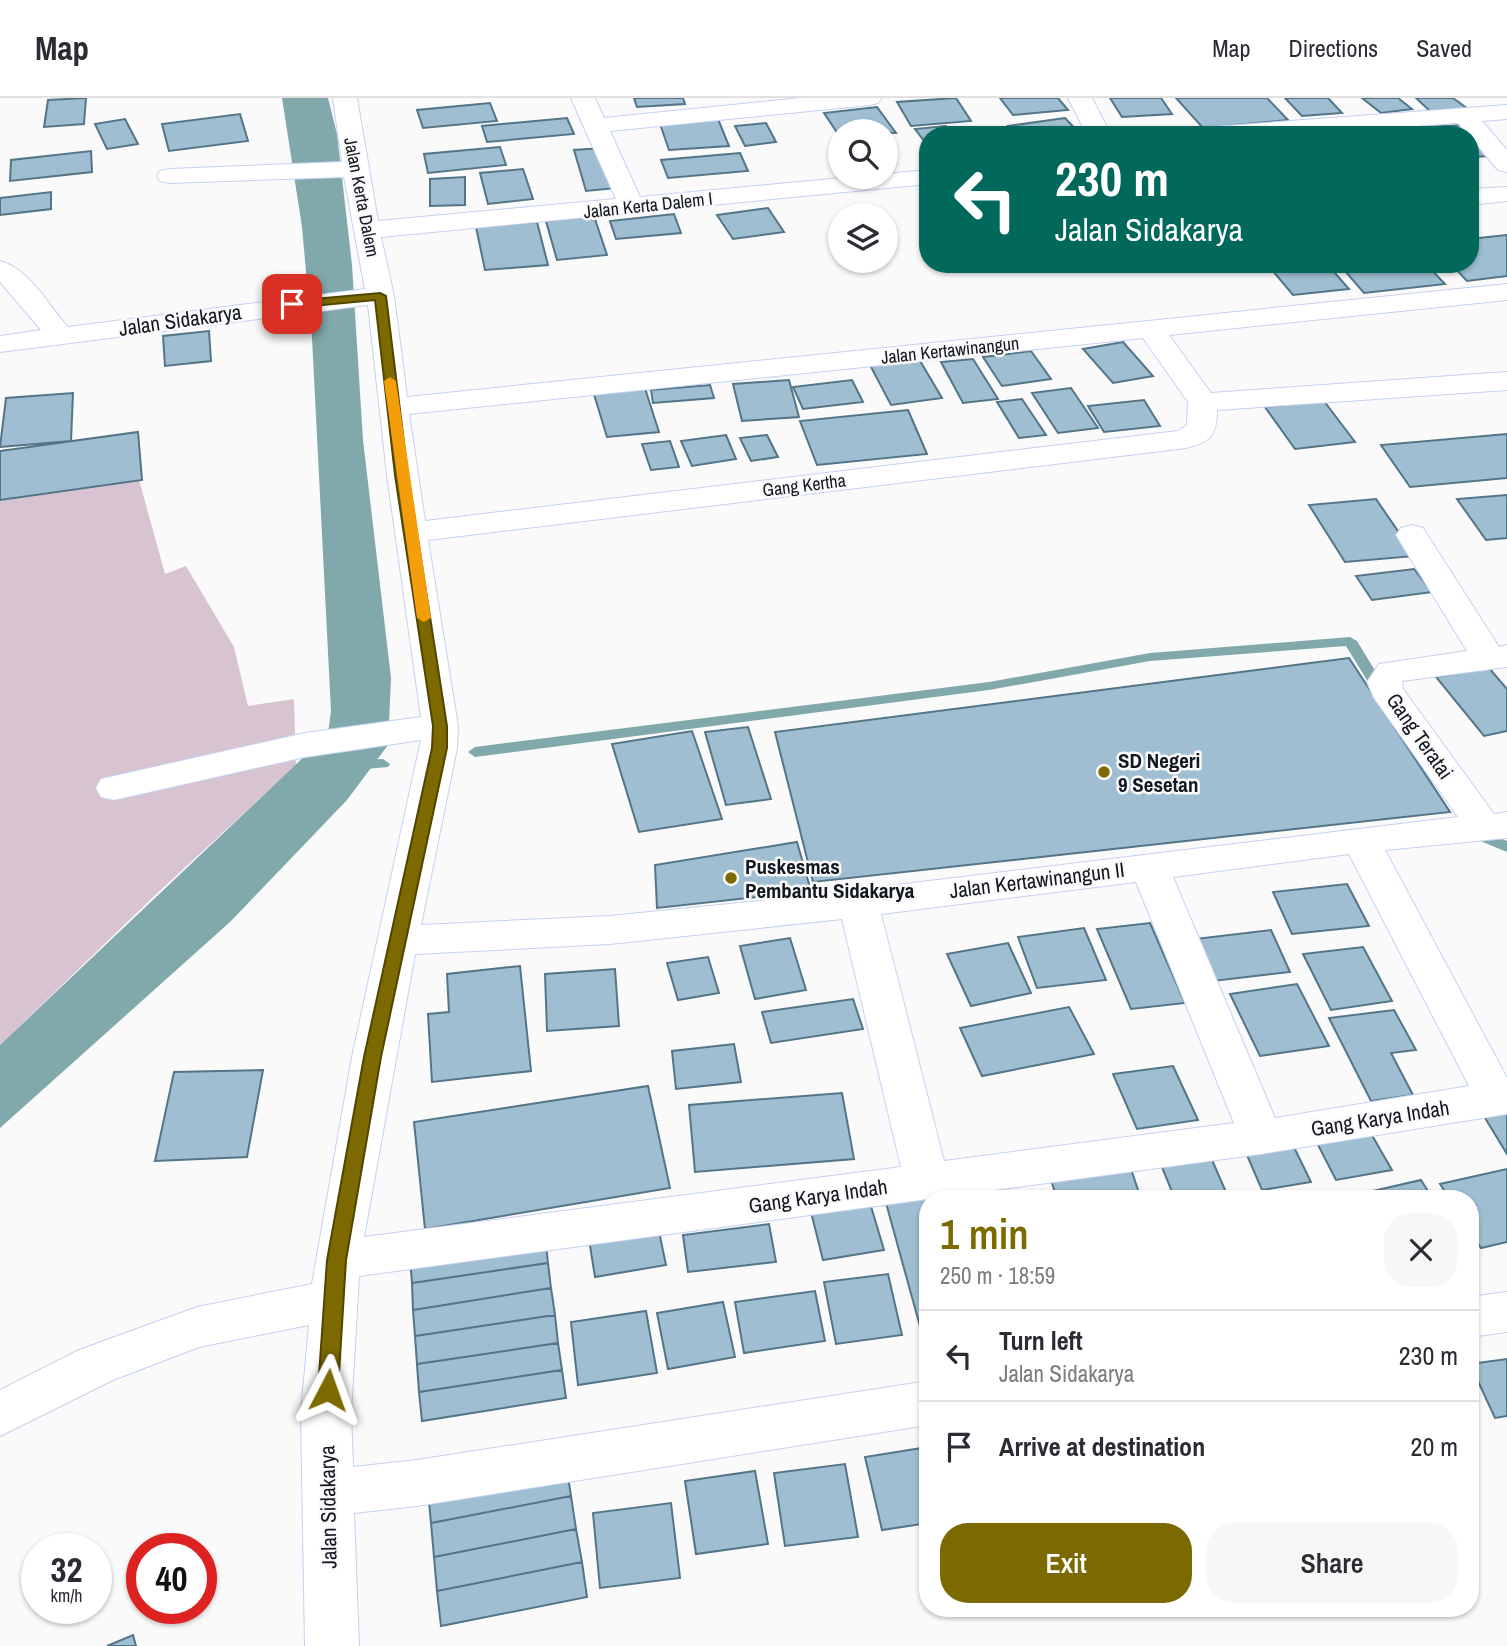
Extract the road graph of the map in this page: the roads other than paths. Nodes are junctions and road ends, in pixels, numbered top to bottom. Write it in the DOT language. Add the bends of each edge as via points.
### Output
graph roads {
  1 [pos="345,98"];
  2 [pos="583,98"];
  3 [pos="870,98"];
  4 [pos="1080,98"];
  5 [pos="1507,112"];
  6 [pos="1464,115"];
  7 [pos="594,126"];
  8 [pos="1095,126"];
  9 [pos="1317,126"];
  10 [pos="1473,126"];
  11 [pos="1479,132"];
  12 [pos="1507,165"];
  13 [pos="350,169"];
  14 [pos="169,176"];
  15 [pos="919,178"];
  16 [pos="1507,194"];
  17 [pos="1479,196"];
  18 [pos="632,206"];
  19 [pos="369,230"];
  20 [pos="0,269"];
  21 [pos="1507,292"];
  22 [pos="370,297"];
  23 [pos="1152,329"];
  24 [pos="61,335"];
  25 [pos="0,344"];
  26 [pos="1507,381"];
  27 [pos="1203,402"];
  28 [pos="393,407"];
  29 [pos="411,532"];
  30 [pos="1412,535"];
  31 [pos="1498,657"];
  32 [pos="440,726"];
  33 [pos="114,788"];
  34 [pos="1495,826"];
  35 [pos="1360,840"];
  36 [pos="1149,866"];
  37 [pos="858,902"];
  38 [pos="398,940"];
  39 [pos="1502,1098"];
  40 [pos="1261,1137"];
  41 [pos="927,1182"];
  42 [pos="335,1280"];
  43 [pos="1507,1312"];
  44 [pos="1479,1316"];
  45 [pos="919,1404"];
  46 [pos="0,1414"];
  47 [pos="327,1493"];
  48 [pos="332,1646"];
  1 -- 13 [label="street, Jalan Kerta Dalem"];
  2 -- 7 [label="street"];
  3 -- 7 [label="street"];
  4 -- 8 [label="street"];
  5 -- 6 [label="street"];
  6 -- 9 [label="street"];
  6 -- 10 [label="street"];
  7 -- 18 [label="street"];
  11 -- 12 [label="street"];
  13 -- 14 [label="street"];
  13 -- 19 [label="street, Jalan Kerta Dalem"];
  15 -- 18 [label="street, Jalan Kerta Dalem I"];
  16 -- 17 [label="street"];
  18 -- 19 [label="street, Jalan Kerta Dalem I"];
  19 -- 22 [label="street, Jalan Kerta Dalem"];
  20 -- 24 [label="street" via="14,278"];
  21 -- 23 [label="street, Jalan Kertawinangun"];
  22 -- 24 [label="street, Jalan Sidakarya"];
  22 -- 28 [label="street, Jalan Sidakarya"];
  23 -- 27 [label="street"];
  23 -- 28 [label="street, Jalan Kertawinangun"];
  24 -- 25 [label="street, Jalan Sidakarya"];
  26 -- 27 [label="street"];
  27 -- 29 [label="street, Gang Kertha" via="1202,429 1185,439"];
  28 -- 29 [label="street, Jalan Sidakarya"];
  29 -- 32 [label="street, Jalan Sidakarya"];
  30 -- 31 [label="street" via="1426,561"];
  31 -- 34 [label="street, Gang Teratai" via="1391,672 1384,682"];
  32 -- 33 [label="street" via="304,745"];
  32 -- 38 [label="street, Jalan Sidakarya"];
  34 -- 35 [label="street, Jalan Kertawinangun II"];
  35 -- 36 [label="street, Jalan Kertawinangun II"];
  35 -- 39 [label="street"];
  36 -- 37 [label="street, Jalan Kertawinangun II"];
  36 -- 40 [label="street"];
  37 -- 38 [label="street, Jalan Kertawinangun II" via="610,930"];
  37 -- 41 [label="street"];
  38 -- 42 [label="street, Jalan Sidakarya"];
  39 -- 40 [label="street, Gang Karya Indah"];
  40 -- 41 [label="street, Gang Karya Indah"];
  41 -- 42 [label="street, Gang Karya Indah"];
  42 -- 46 [label="street, Gang Karya Indah" via="96,1365"];
  42 -- 47 [label="street, Jalan Sidakarya" via="326,1413"];
  43 -- 44 [label="street"];
  45 -- 47 [label="street"];
  47 -- 48 [label="street, Jalan Sidakarya"];
}
